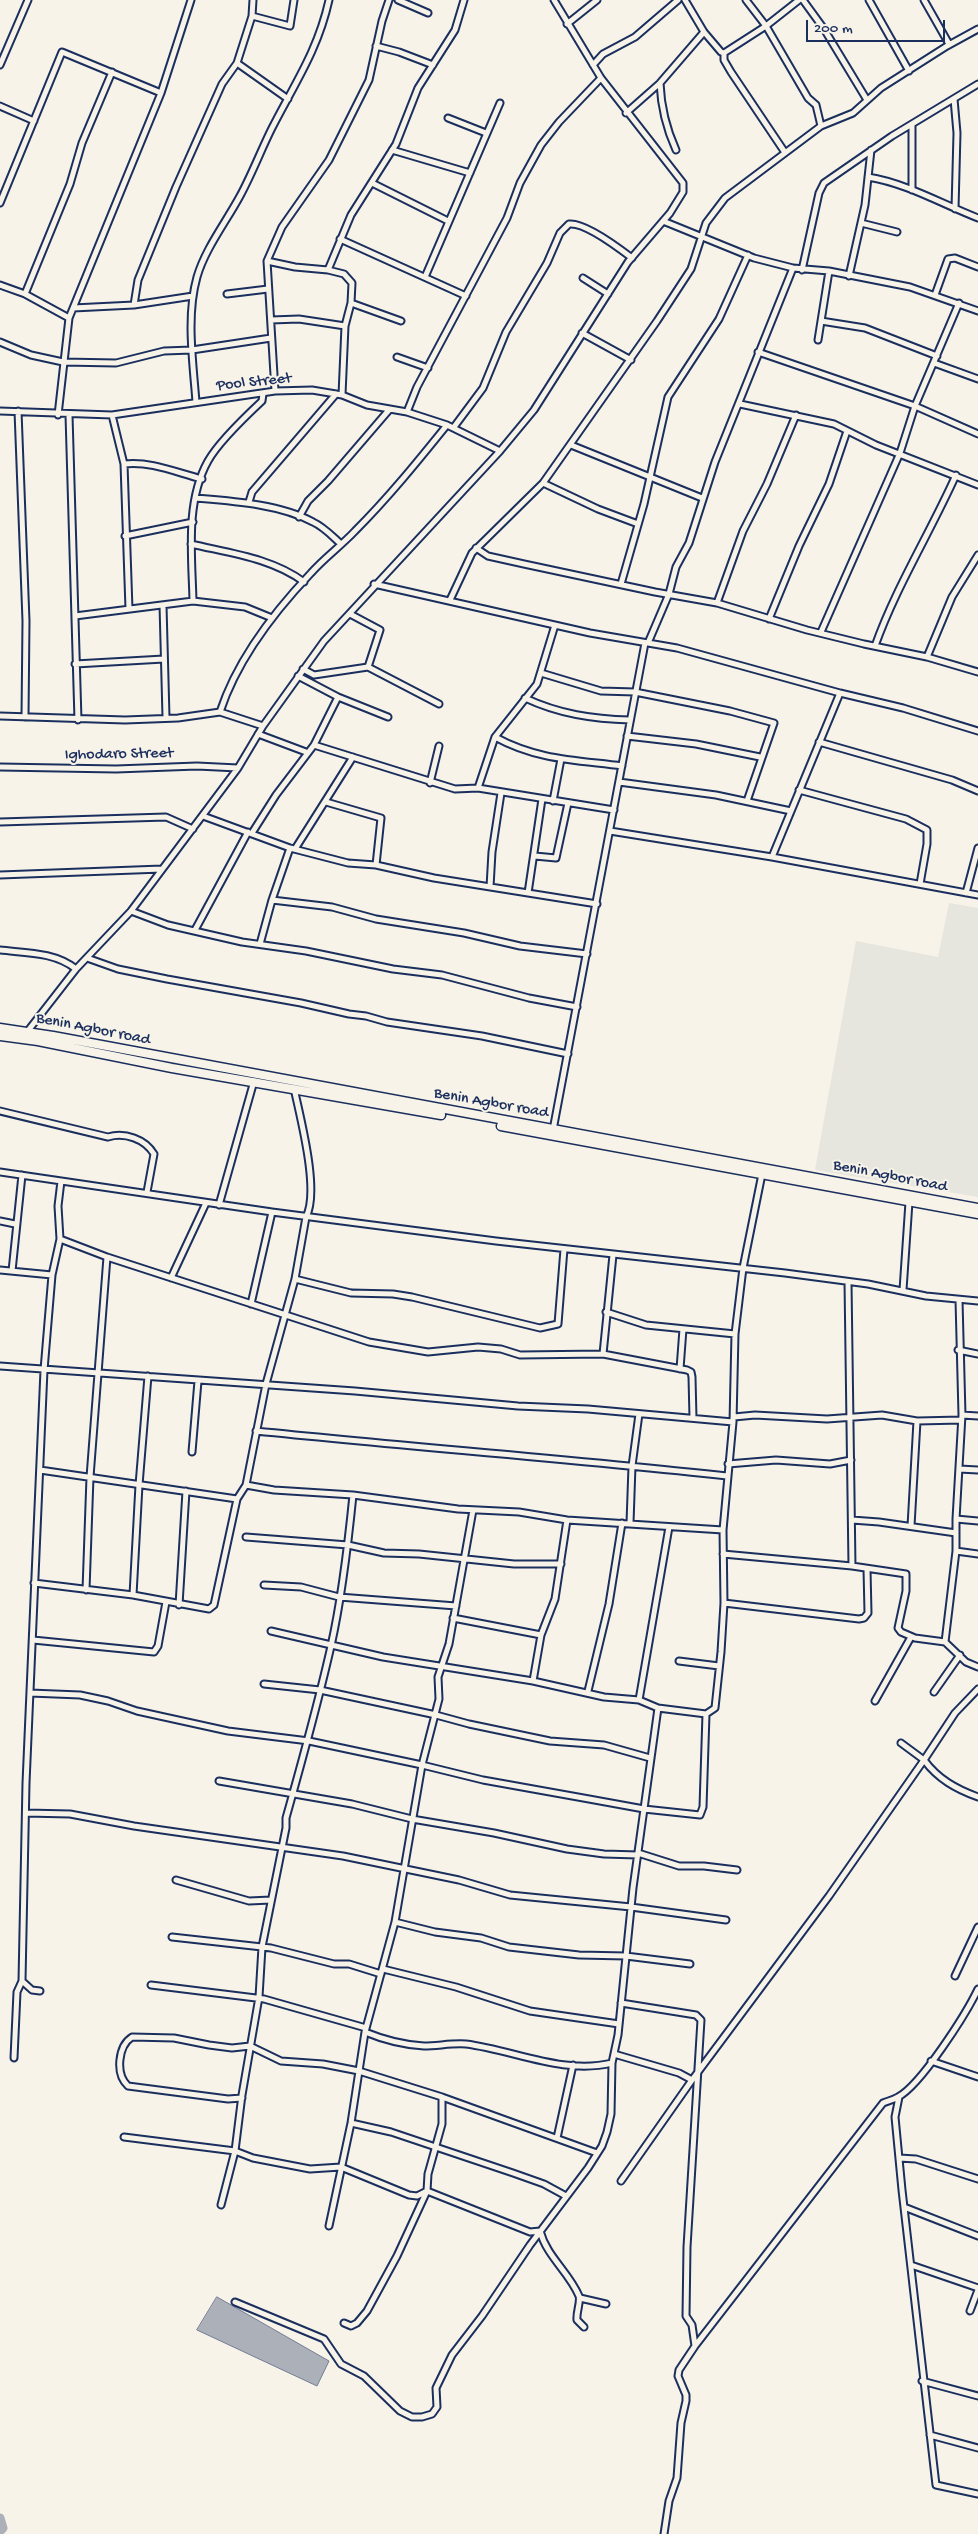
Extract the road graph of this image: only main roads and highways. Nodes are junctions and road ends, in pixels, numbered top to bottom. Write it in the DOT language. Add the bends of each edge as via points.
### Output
graph roads {
  1 [pos="0,1028"];
  2 [pos="0,1036"];
  3 [pos="174,1059"];
  4 [pos="172,1068"];
  5 [pos="978,1208"];
  6 [pos="978,1214"];
  1 -- 3 [label="highway, Benin Agbor road"];
  2 -- 4 [label="highway, Benin Agbor road"];
  3 -- 4 [label="highway"];
  3 -- 5 [label="highway, Benin Agbor road"];
  4 -- 6 [label="highway, Benin Agbor road"];
}
